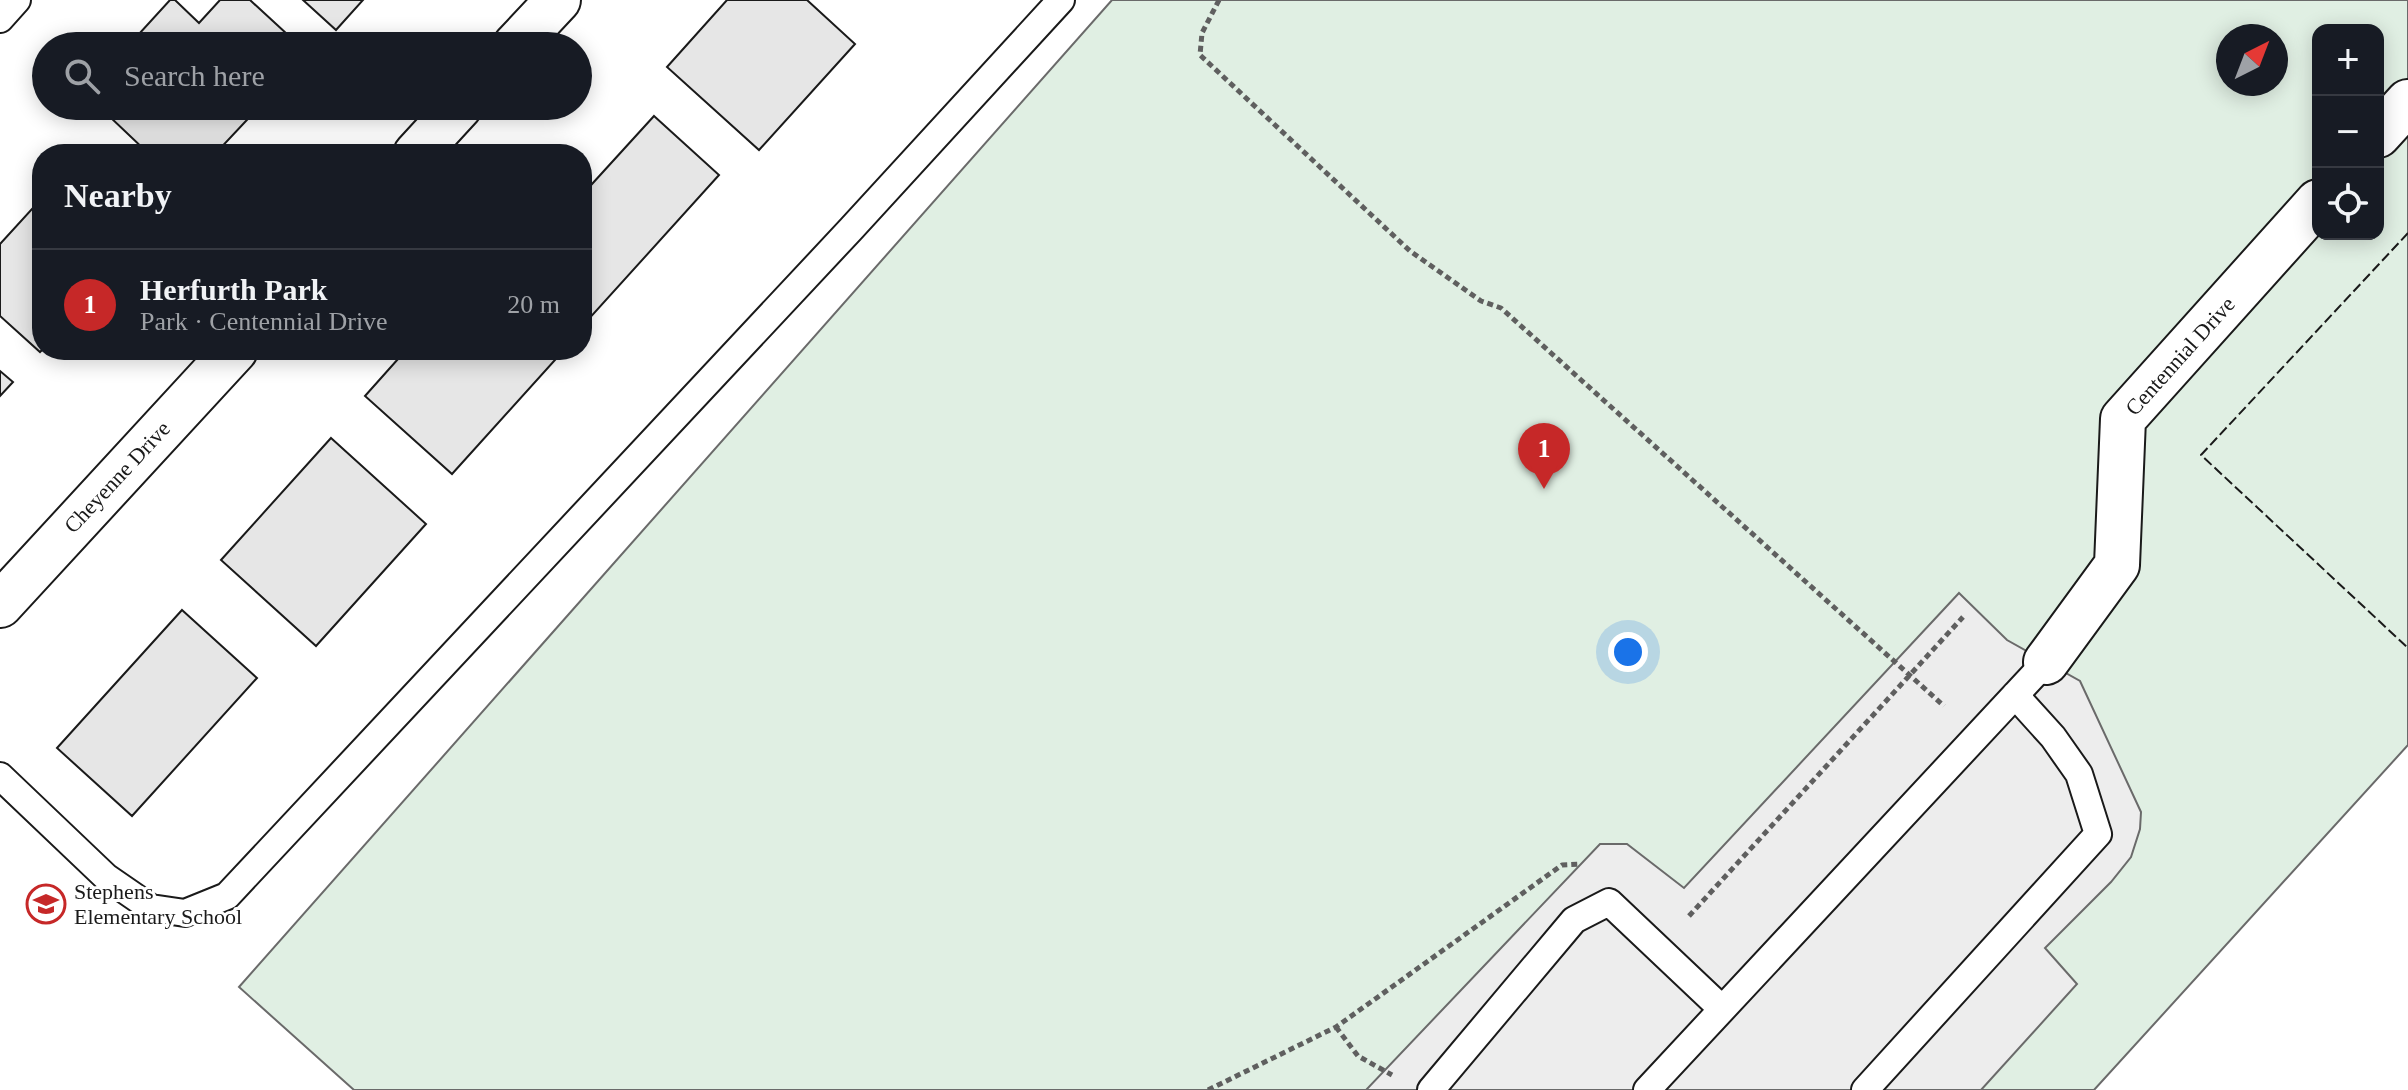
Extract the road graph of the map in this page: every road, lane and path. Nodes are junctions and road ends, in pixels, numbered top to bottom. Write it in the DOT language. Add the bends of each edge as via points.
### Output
graph roads {
  1 [pos="17,0"];
  2 [pos="558,0"];
  3 [pos="1061,0"];
  4 [pos="1219,0"];
  5 [pos="0,19"];
  6 [pos="528,32"];
  7 [pos="2408,102"];
  8 [pos="447,120"];
  9 [pos="2384,128"];
  10 [pos="425,144"];
  11 [pos="2312,209"];
  12 [pos="226,360"];
  13 [pos="0,605"];
  14 [pos="2046,662"];
  15 [pos="2015,695"];
  16 [pos="1977,736"];
  17 [pos="0,776"];
  18 [pos="1722,1009"];
  19 [pos="1336,1027"];
  20 [pos="1393,1076"];
  21 [pos="1431,1090"];
  22 [pos="1647,1090"];
  23 [pos="1865,1090"];
  1 -- 5 [label="lane"];
  2 -- 6 [label="street"];
  3 -- 17 [label="lane" via="227,896 185,913 151,908 106,877"];
  4 -- 16 [label="path" via="1202,33 1200,55 1410,251 1481,301 1501,308"];
  7 -- 9 [label="street"];
  8 -- 10 [label="street"];
  11 -- 14 [label="street, Centennial Drive" via="2123,419 2117,565"];
  12 -- 13 [label="street, Cheyenne Drive"];
  14 -- 15 [label="lane"];
  15 -- 16 [label="lane"];
  15 -- 23 [label="lane" via="2079,774 2098,834"];
  16 -- 18 [label="lane"];
  18 -- 21 [label="lane" via="1609,902 1574,920"];
  18 -- 22 [label="lane"];
  19 -- 20 [label="path" via="1358,1056"];
}
